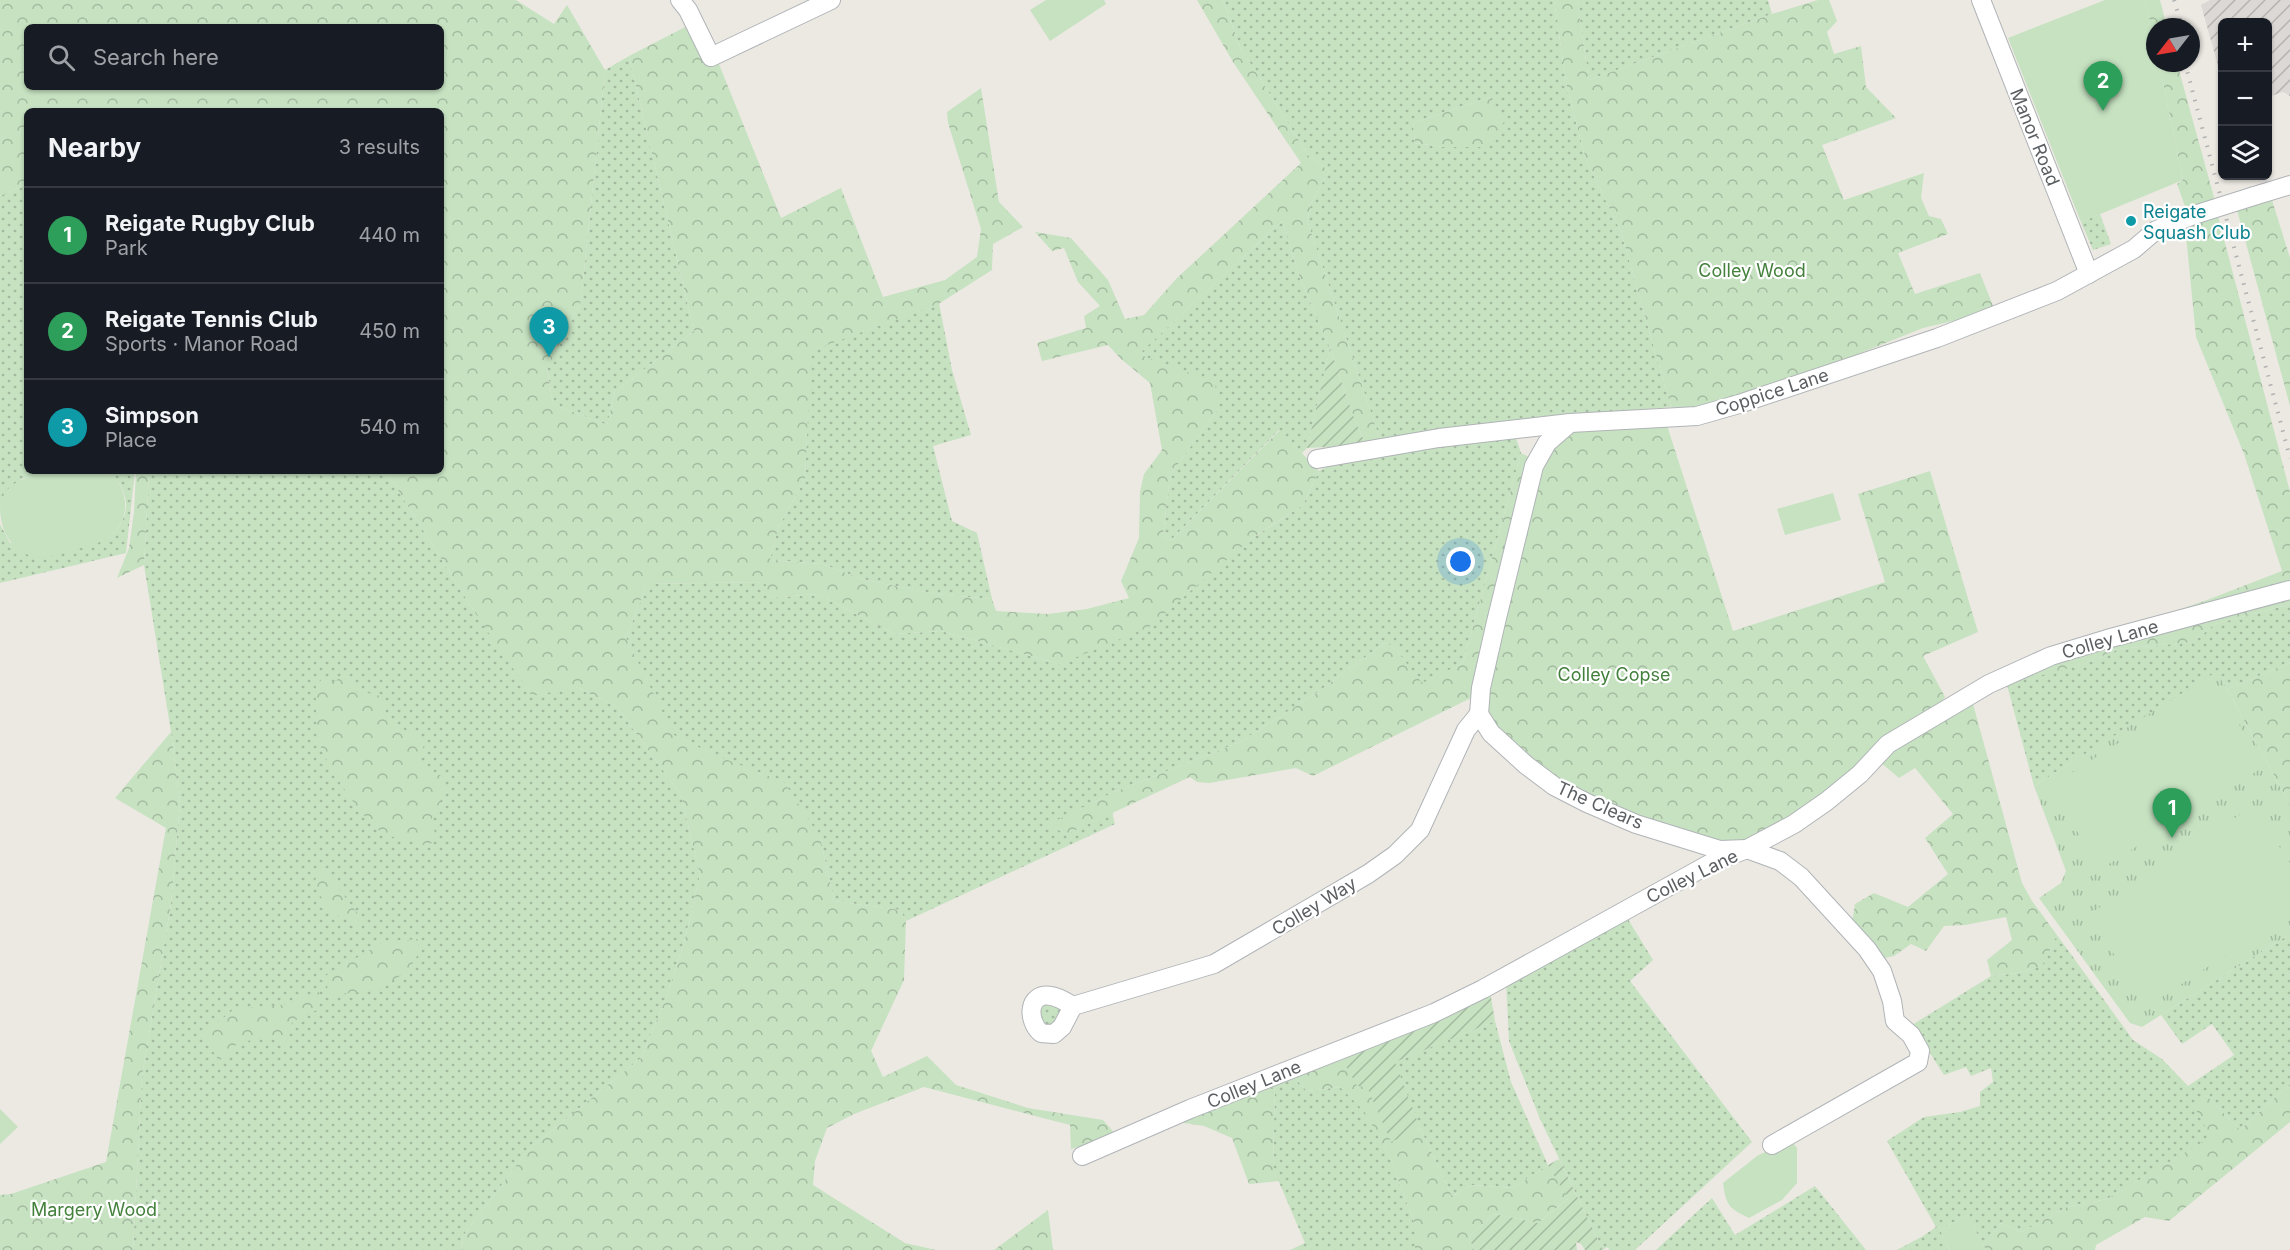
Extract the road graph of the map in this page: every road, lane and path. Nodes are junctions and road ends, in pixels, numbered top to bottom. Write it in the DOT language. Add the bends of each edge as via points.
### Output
graph roads {
  1 [pos="680,0"];
  2 [pos="831,0"];
  3 [pos="1981,0"];
  4 [pos="2290,185"];
  5 [pos="2089,274"];
  6 [pos="1570,423"];
  7 [pos="1317,459"];
  8 [pos="2290,590"];
  9 [pos="1479,714"];
  10 [pos="1747,849"];
  11 [pos="1073,1006"];
  12 [pos="1772,1145"];
  13 [pos="1082,1156"];
  1 -- 2 [label="street" via="711,57"];
  3 -- 5 [label="street, Manor Road"];
  4 -- 5 [label="street, Coppice Lane, bridge" via="2156,230 2134,249"];
  5 -- 6 [label="street, Coppice Lane" via="2057,291 1937,338 1697,416"];
  6 -- 7 [label="street, Coppice Lane" via="1438,438"];
  6 -- 9 [label="street" via="1547,442 1534,466 1481,688"];
  8 -- 10 [label="street, Colley Lane" via="2051,656 1989,684 1888,744 1827,801"];
  9 -- 10 [label="street, The Clears" via="1491,733 1526,765 1579,799 1636,824 1720,850"];
  9 -- 11 [label="street, Colley Way" via="1466,730 1420,830 1395,855 1214,964"];
  10 -- 12 [label="street, The Clears" via="1780,861 1801,877 1851,931 1882,971 1895,1021 1911,1035 1920,1051 1918,1062"];
  10 -- 13 [label="street, Colley Lane" via="1713,862 1434,1014"];
}
